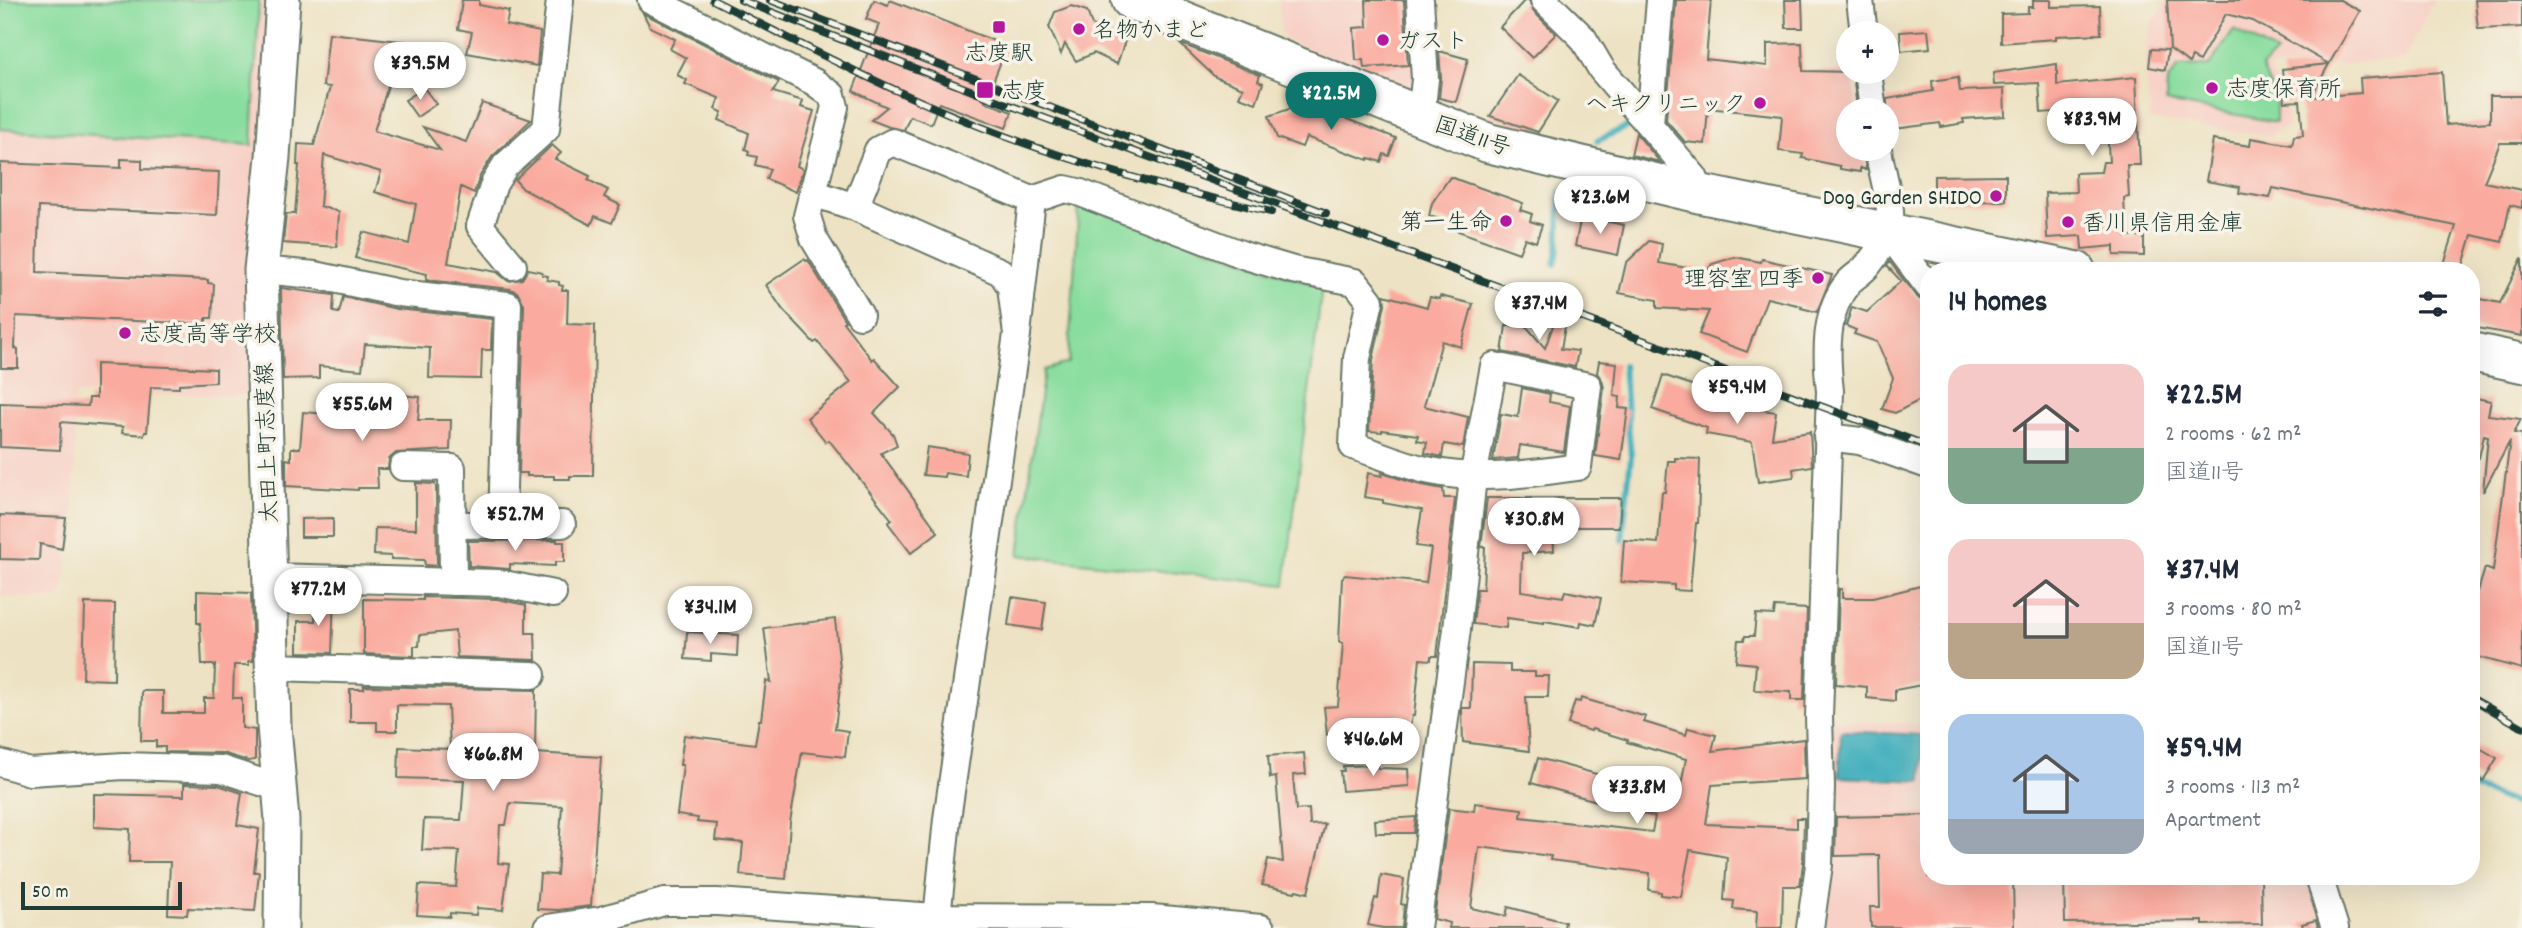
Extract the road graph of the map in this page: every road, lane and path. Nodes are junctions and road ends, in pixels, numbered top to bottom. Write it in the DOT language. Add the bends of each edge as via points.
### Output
graph roads {
  1 [pos="283,0"];
  2 [pos="560,0"];
  3 [pos="650,0"];
  4 [pos="1131,0"];
  5 [pos="1420,0"];
  6 [pos="1544,0"];
  7 [pos="1660,0"];
  8 [pos="1860,0"];
  9 [pos="1863,21"];
  10 [pos="1421,117"];
  11 [pos="1650,124"];
  12 [pos="1880,161"];
  13 [pos="813,193"];
  14 [pos="1700,194"];
  15 [pos="1032,200"];
  16 [pos="855,207"];
  17 [pos="1888,233"];
  18 [pos="2031,262"];
  19 [pos="513,266"];
  20 [pos="261,270"];
  21 [pos="1920,275"];
  22 [pos="860,315"];
  23 [pos="1017,334"];
  24 [pos="2480,354"];
  25 [pos="2522,363"];
  26 [pos="1827,437"];
  27 [pos="1920,462"];
  28 [pos="403,467"];
  29 [pos="1473,477"];
  30 [pos="562,524"];
  31 [pos="453,525"];
  32 [pos="502,525"];
  33 [pos="270,578"];
  34 [pos="453,582"];
  35 [pos="552,594"];
  36 [pos="272,667"];
  37 [pos="532,675"];
  38 [pos="0,763"];
  39 [pos="279,788"];
  40 [pos="2322,885"];
  41 [pos="936,923"];
  42 [pos="601,924"];
  43 [pos="281,928"];
  44 [pos="547,928"];
  45 [pos="1261,928"];
  46 [pos="1417,928"];
  47 [pos="1810,928"];
  48 [pos="2335,928"];
  1 -- 20 [label="main road, 太田上町志度線"];
  2 -- 19 [label="street" via="546,129 505,166 480,226"];
  3 -- 13 [label="street" via="832,94 835,107"];
  4 -- 10 [label="highway, 国道11号"];
  5 -- 10 [label="street" via="1425,79"];
  6 -- 11 [label="street" via="1583,38 1602,70"];
  7 -- 11 [label="street"];
  8 -- 9 [label="street"];
  10 -- 14 [label="highway, 国道11号" via="1488,143"];
  11 -- 14 [label="street" via="1694,177"];
  12 -- 17 [label="street" via="1891,215"];
  13 -- 16 [label="street"];
  13 -- 22 [label="street" via="807,216 814,239"];
  14 -- 17 [label="highway, 国道11号"];
  15 -- 16 [label="street" via="893,142 878,150"];
  15 -- 23 [label="street"];
  15 -- 29 [label="street" via="1065,189 1246,256 1355,282 1370,301 1357,358 1353,446 1430,471"];
  16 -- 23 [label="street" via="1001,272 1011,287"];
  17 -- 18 [label="highway, 国道11号"];
  17 -- 21 [label="street"];
  17 -- 26 [label="street" via="1838,298 1831,321 1826,363 1830,391"];
  20 -- 32 [label="street" via="508,305"];
  20 -- 33 [label="main road, 太田上町志度線"];
  23 -- 41 [label="street"];
  24 -- 25 [label="highway"];
  26 -- 27 [label="street" via="1860,441"];
  26 -- 47 [label="street" via="1819,865"];
  28 -- 31 [label="street" via="452,468"];
  29 -- 29 [label="street" via="1578,467 1588,386 1494,366"];
  29 -- 46 [label="street"];
  30 -- 32 [label="street"];
  31 -- 32 [label="street"];
  31 -- 34 [label="street"];
  33 -- 34 [label="street"];
  33 -- 36 [label="main road, 太田上町志度線"];
  34 -- 35 [label="street" via="499,583"];
  36 -- 37 [label="street"];
  36 -- 39 [label="main road, 太田上町志度線"];
  38 -- 39 [label="street" via="30,772 124,766 221,769"];
  39 -- 43 [label="main road, 太田上町志度線"];
  40 -- 48 [label="street"];
  41 -- 42 [label="street" via="717,902 664,902"];
  41 -- 45 [label="street" via="1152,918"];
  42 -- 44 [label="street"];
}
